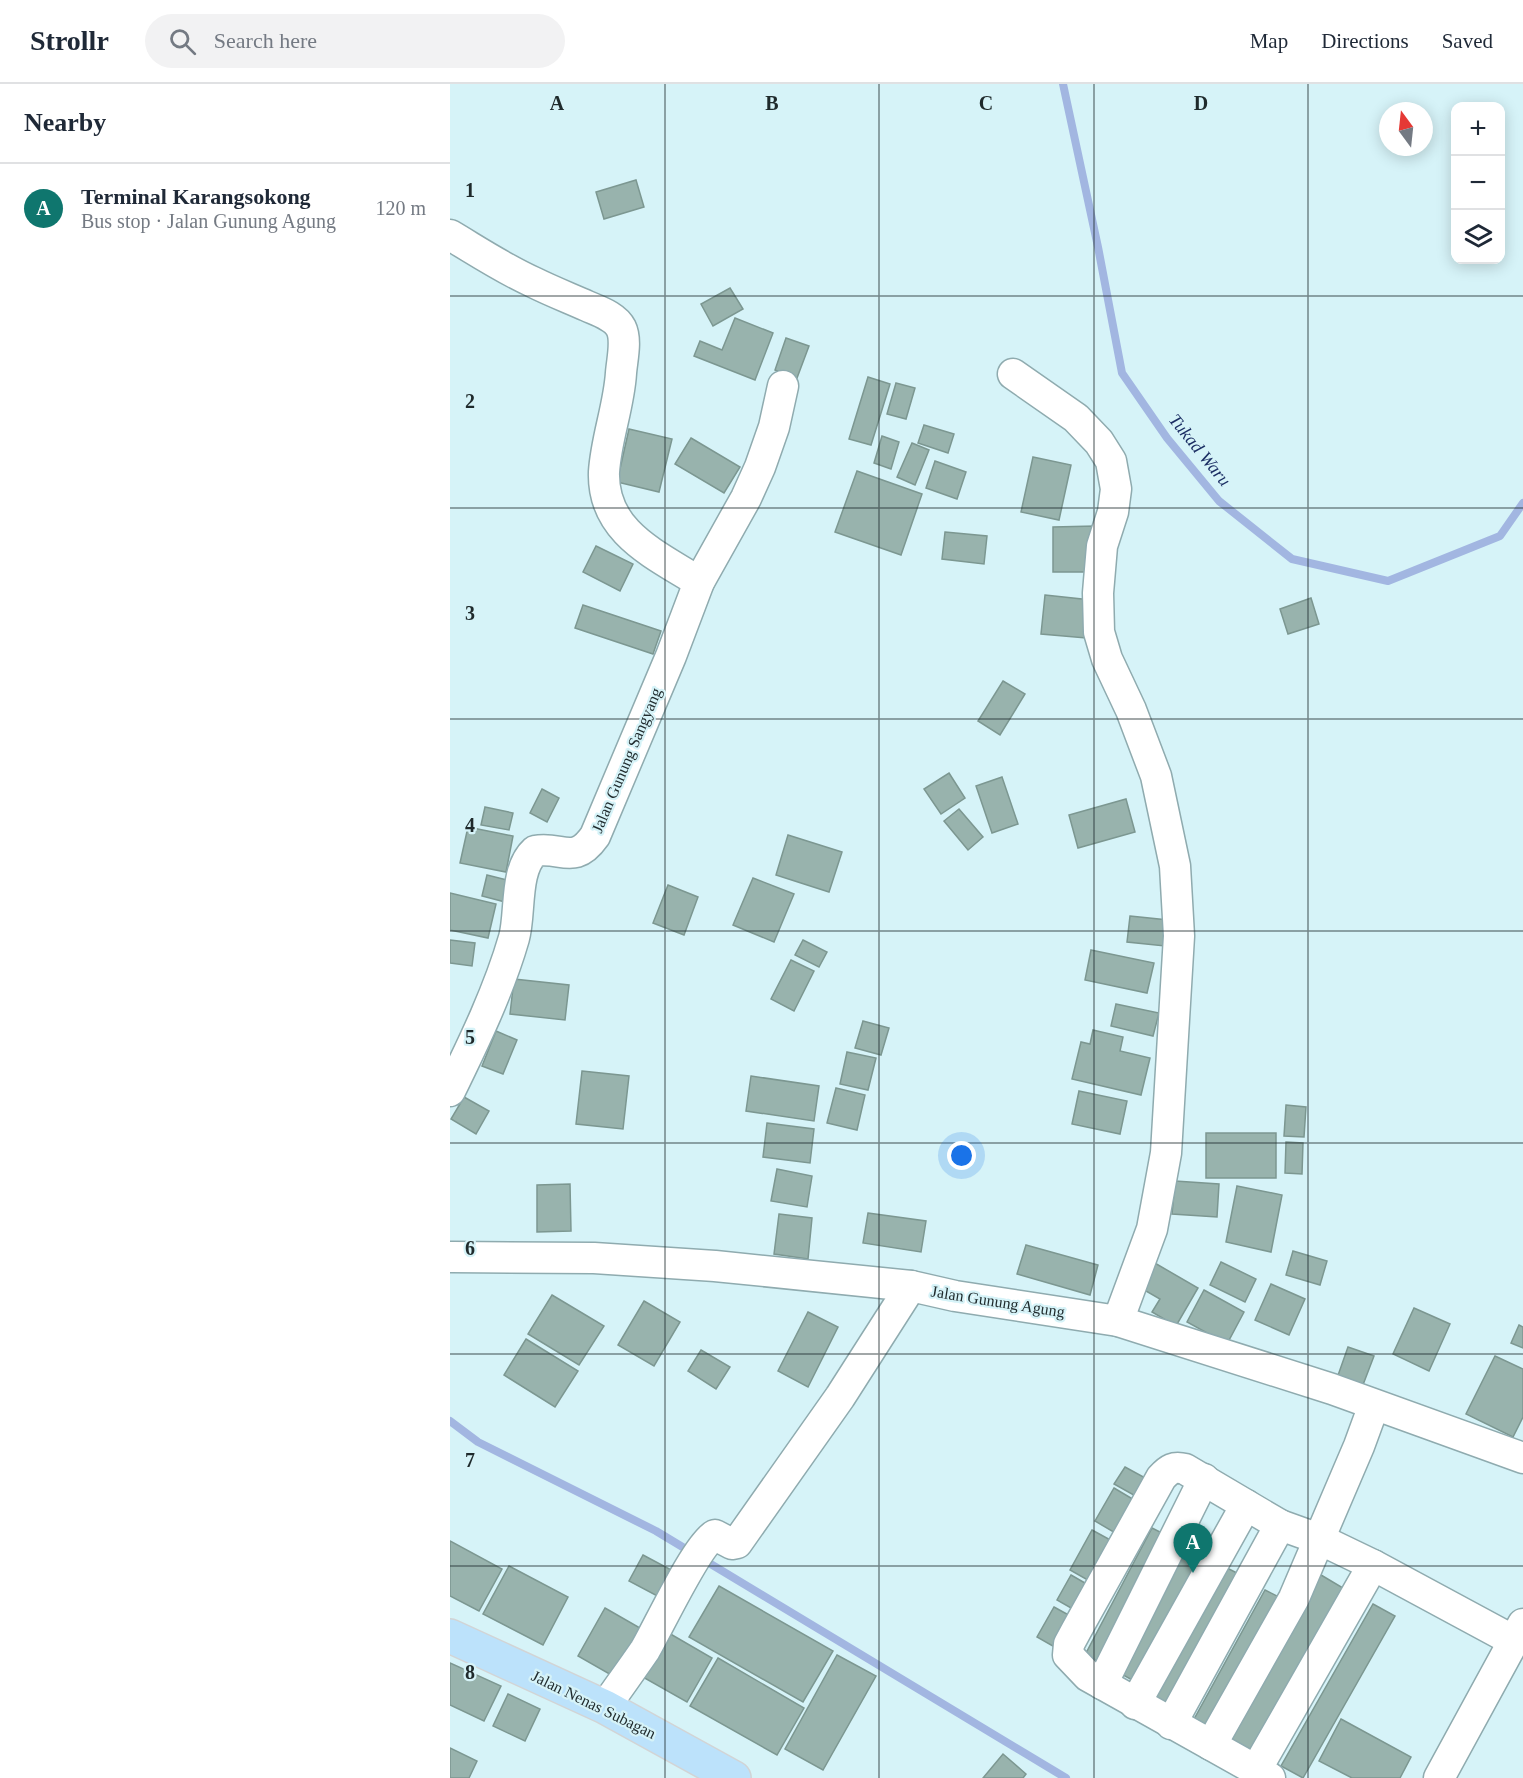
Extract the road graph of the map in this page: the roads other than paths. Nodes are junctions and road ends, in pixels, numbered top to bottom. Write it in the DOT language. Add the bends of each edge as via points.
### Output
graph roads {
  1 [pos="450,235"];
  2 [pos="1013,374"];
  3 [pos="783,386"];
  4 [pos="699,582"];
  5 [pos="450,1091"];
  6 [pos="451,1257"];
  7 [pos="911,1286"];
  8 [pos="1118,1321"];
  9 [pos="1374,1405"];
  10 [pos="1523,1458"];
  11 [pos="1203,1479"];
  12 [pos="1246,1505"];
  13 [pos="1280,1525"];
  14 [pos="1319,1539"];
  15 [pos="1373,1565"];
  16 [pos="1519,1632"];
  17 [pos="450,1636"];
  18 [pos="1102,1684"];
  19 [pos="1135,1704"];
  20 [pos="605,1707"];
  21 [pos="1171,1724"];
  22 [pos="1211,1745"];
  23 [pos="1263,1774"];
  24 [pos="734,1778"];
  25 [pos="1439,1778"];
  1 -- 4 [label="street" via="531,282 608,316 621,328 621,377 604,471 606,499 624,530"];
  2 -- 8 [label="street" via="1076,418 1099,442 1110,461 1116,489 1102,546 1099,632 1156,776 1175,866 1179,936 1166,1153 1152,1229"];
  3 -- 4 [label="street, Jalan Gunung Sangyang" via="760,467"];
  4 -- 5 [label="street, Jalan Gunung Sangyang" via="595,836 581,852 540,850 527,862 514,937 481,1027"];
  6 -- 7 [label="street, Jalan Gunung Agung" via="594,1258"];
  7 -- 8 [label="street, Jalan Gunung Agung"];
  7 -- 20 [label="street" via="840,1397 737,1543 715,1535 706,1543 646,1648"];
  8 -- 9 [label="street, Jalan Gunung Agung"];
  9 -- 10 [label="street, Jalan Gunung Agung"];
  9 -- 14 [label="street"];
  11 -- 12 [label="street"];
  11 -- 18 [label="street"];
  11 -- 18 [label="street" via="1176,1466 1168,1469 1069,1644 1068,1655"];
  12 -- 13 [label="street"];
  12 -- 19 [label="street"];
  13 -- 14 [label="street"];
  13 -- 21 [label="street"];
  14 -- 15 [label="street"];
  14 -- 22 [label="street" via="1294,1598"];
  15 -- 16 [label="street"];
  15 -- 23 [label="street"];
  16 -- 25 [label="street"];
  17 -- 20 [label="main road, Jalan Nenas Subagan"];
  18 -- 19 [label="street"];
  19 -- 21 [label="street"];
  20 -- 24 [label="main road, Jalan Nenas Subagan"];
  21 -- 22 [label="street"];
  22 -- 23 [label="street"];
}
